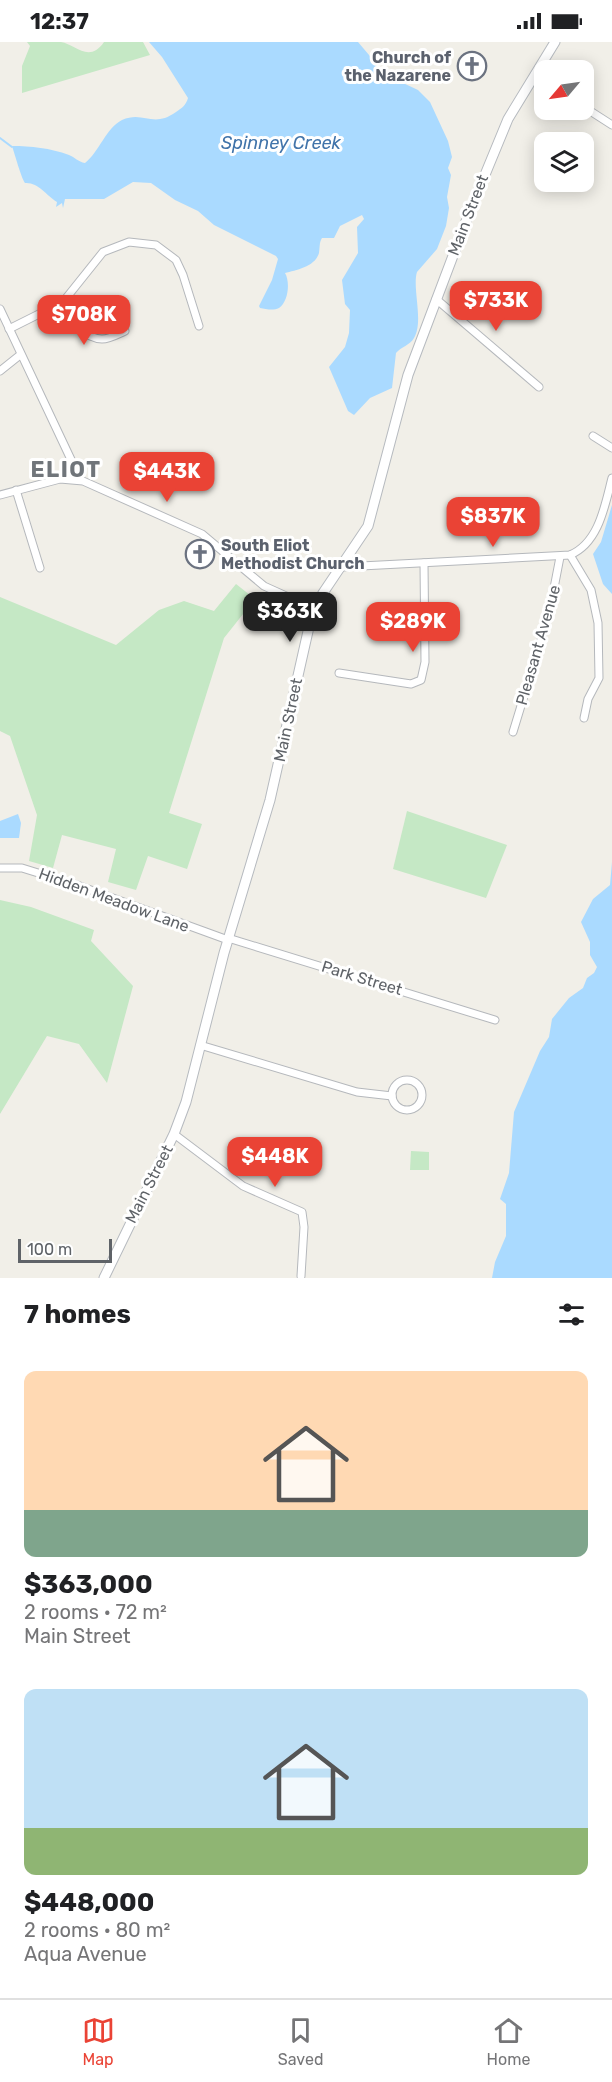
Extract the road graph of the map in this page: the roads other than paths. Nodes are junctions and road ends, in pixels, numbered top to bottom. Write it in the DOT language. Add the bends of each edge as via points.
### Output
graph roads {
  1 [pos="552,43"];
  2 [pos="543,60"];
  3 [pos="534,76"];
  4 [pos="594,113"];
  5 [pos="612,125"];
  6 [pos="436,299"];
  7 [pos="56,307"];
  8 [pos="0,309"];
  9 [pos="199,326"];
  10 [pos="9,329"];
  11 [pos="125,331"];
  12 [pos="20,355"];
  13 [pos="0,371"];
  14 [pos="539,387"];
  15 [pos="593,436"];
  16 [pos="612,448"];
  17 [pos="612,478"];
  18 [pos="77,479"];
  19 [pos="16,490"];
  20 [pos="0,495"];
  21 [pos="570,555"];
  22 [pos="560,557"];
  23 [pos="424,563"];
  24 [pos="342,567"];
  25 [pos="40,568"];
  26 [pos="315,609"];
  27 [pos="339,673"];
  28 [pos="584,718"];
  29 [pos="513,732"];
  30 [pos="0,868"];
  31 [pos="228,939"];
  32 [pos="495,1020"];
  33 [pos="200,1045"];
  34 [pos="392,1096"];
  35 [pos="174,1134"];
  36 [pos="301,1276"];
  37 [pos="104,1278"];
  1 -- 2 [label="main road, Main Street"];
  3 -- 6 [label="main road, Main Street" via="500,135"];
  4 -- 5 [label="street"];
  6 -- 14 [label="street"];
  6 -- 24 [label="main road, Main Street" via="403,391 370,519"];
  7 -- 9 [label="street" via="70,296 102,252 123,242 142,242 162,248 176,260"];
  7 -- 10 [label="street"];
  7 -- 11 [label="street" via="96,338 109,338"];
  8 -- 10 [label="street"];
  10 -- 12 [label="street"];
  12 -- 13 [label="street"];
  12 -- 18 [label="street"];
  15 -- 16 [label="street"];
  17 -- 21 [label="street" via="592,537"];
  18 -- 19 [label="street" via="60,479"];
  18 -- 26 [label="street" via="202,534 264,586"];
  19 -- 20 [label="street"];
  19 -- 25 [label="street"];
  21 -- 22 [label="street"];
  21 -- 28 [label="street" via="591,590 598,623 599,678"];
  22 -- 23 [label="street"];
  22 -- 29 [label="street, Pleasant Avenue" via="549,614"];
  23 -- 24 [label="street"];
  23 -- 27 [label="street" via="425,662 421,680 411,684"];
  24 -- 26 [label="main road, Main Street"];
  26 -- 31 [label="main road, Main Street" via="270,800"];
  30 -- 31 [label="street, Hidden Meadow Lane" via="22,868 77,885"];
  31 -- 32 [label="street, Park Street"];
  31 -- 33 [label="main road, Main Street"];
  33 -- 34 [label="street" via="357,1092"];
  33 -- 35 [label="main road, Main Street"];
  34 -- 34 [label="street" via="396,1105 404,1109 414,1108 422,1096 419,1086 407,1080 394,1087"];
  35 -- 36 [label="street" via="243,1186 302,1212"];
  35 -- 37 [label="main road, Main Street"];
}
